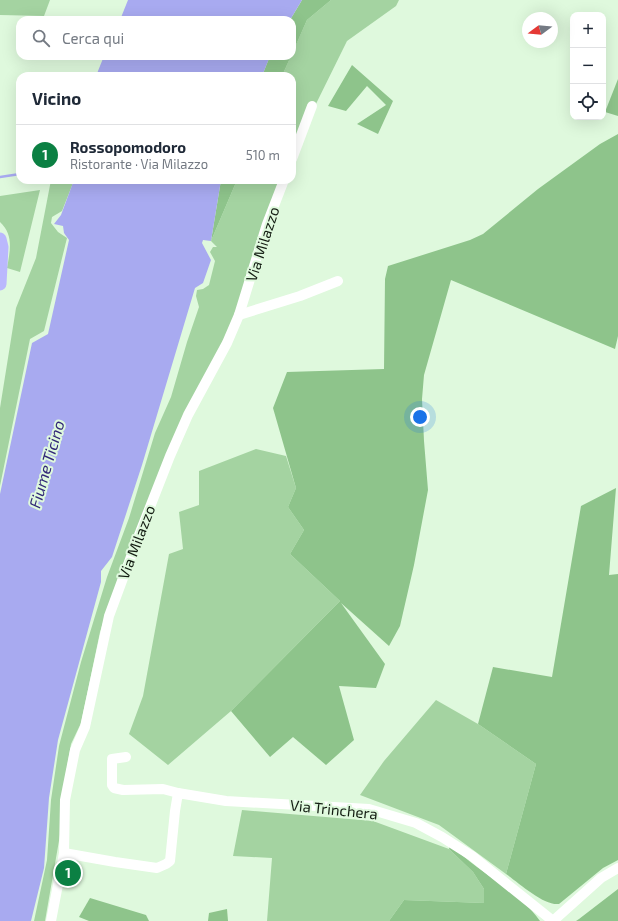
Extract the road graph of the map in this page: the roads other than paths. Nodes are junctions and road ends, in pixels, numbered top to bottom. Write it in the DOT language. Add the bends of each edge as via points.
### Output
graph roads {
  1 [pos="312,106"];
  2 [pos="296,148"];
  3 [pos="282,184"];
  4 [pos="0,239"];
  5 [pos="338,281"];
  6 [pos="0,284"];
  7 [pos="239,315"];
  8 [pos="126,757"];
  9 [pos="178,793"];
  10 [pos="64,853"];
  11 [pos="618,868"];
  12 [pos="51,921"];
  13 [pos="553,921"];
  1 -- 2 [label="street"];
  3 -- 7 [label="street, Via Milazzo" via="267,224"];
  4 -- 6 [label="main road"];
  5 -- 7 [label="street"];
  7 -- 10 [label="street, Via Milazzo" via="170,456 109,616 85,727 75,750 65,800"];
  8 -- 9 [label="street, Via Trinchera" via="112,759 114,788 163,789"];
  9 -- 10 [label="street" via="170,861 166,864 157,868"];
  9 -- 13 [label="street, Via Trinchera" via="226,801 369,809 416,822 472,856"];
  10 -- 12 [label="street, Via Milazzo"];
  11 -- 13 [label="street" via="601,878"];
}
